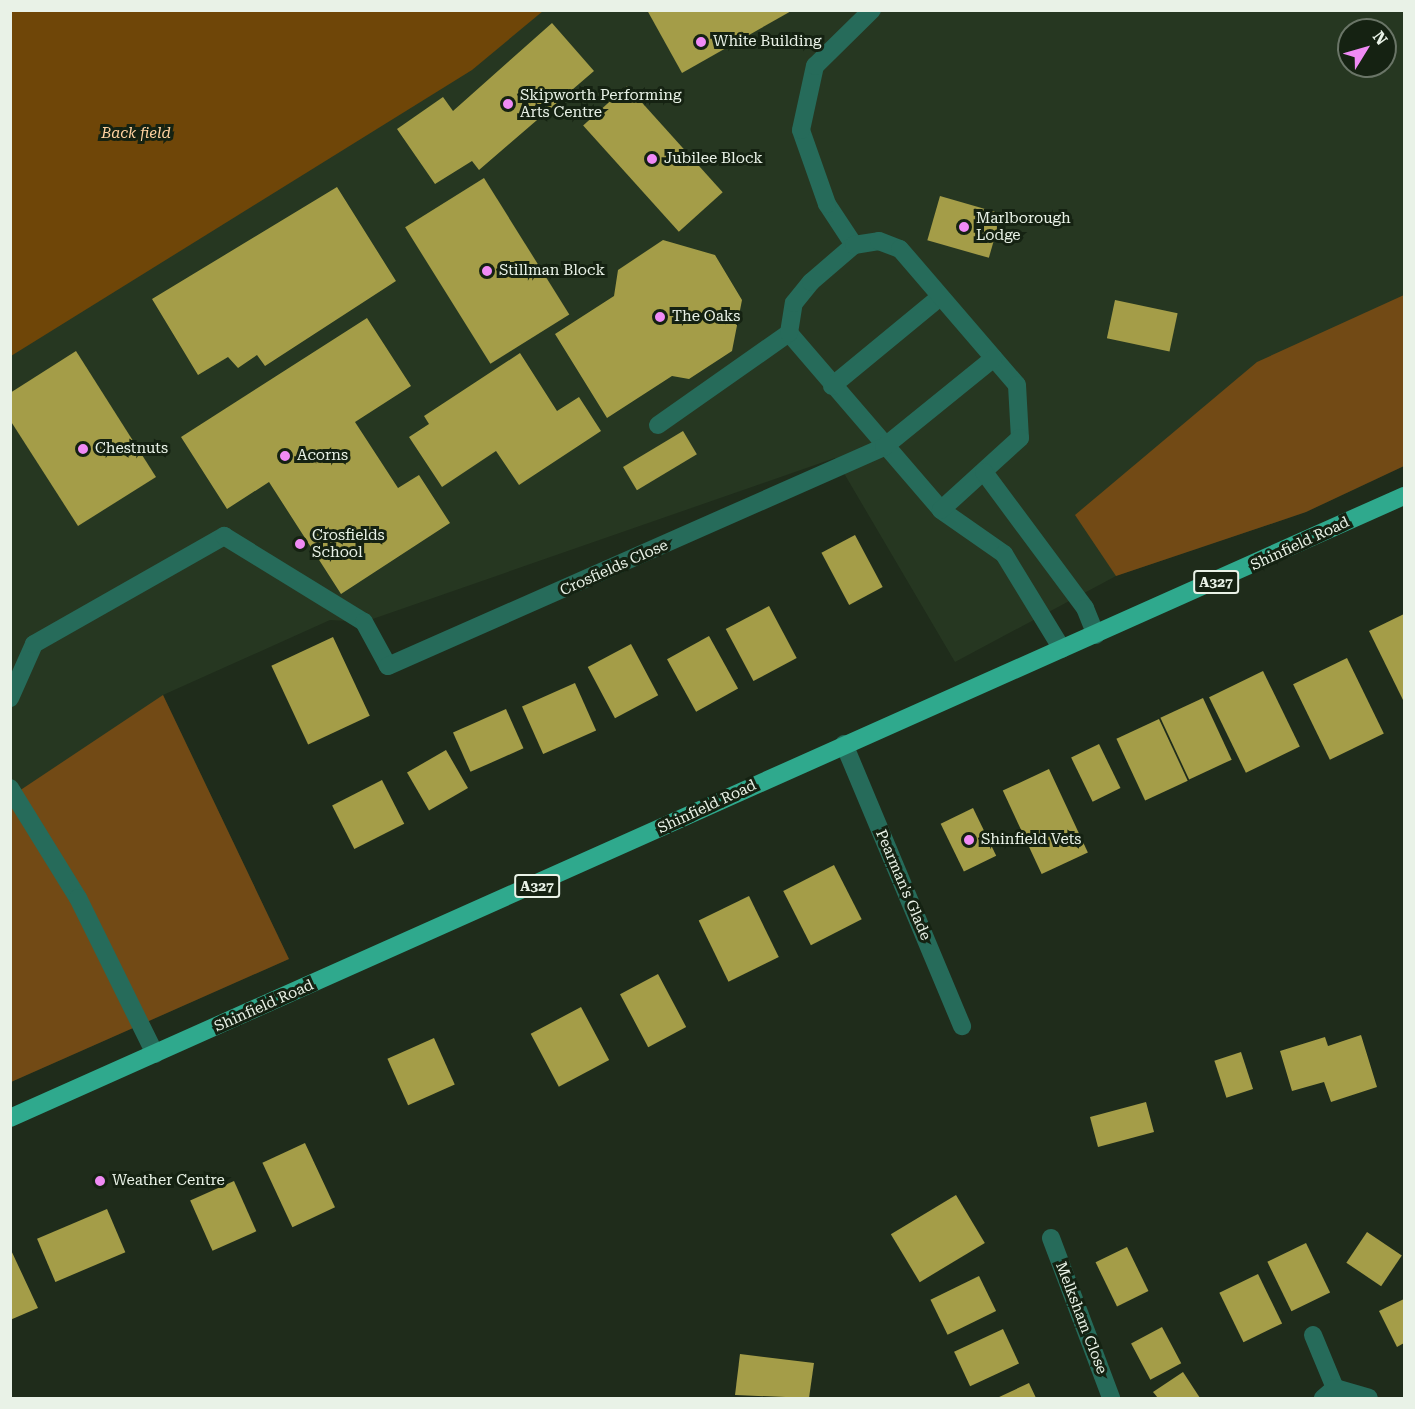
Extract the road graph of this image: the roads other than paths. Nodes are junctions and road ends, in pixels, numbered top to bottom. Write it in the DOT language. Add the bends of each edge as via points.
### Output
graph roads {
  1 [pos="872,10"];
  2 [pos="854,245"];
  3 [pos="940,297"];
  4 [pos="789,333"];
  5 [pos="994,358"];
  6 [pos="832,386"];
  7 [pos="658,424"];
  8 [pos="884,447"];
  9 [pos="984,472"];
  10 [pos="1404,496"];
  11 [pos="941,510"];
  12 [pos="1096,635"];
  13 [pos="1062,650"];
  14 [pos="10,698"];
  15 [pos="844,744"];
  16 [pos="10,788"];
  17 [pos="962,1026"];
  18 [pos="155,1054"];
  19 [pos="10,1118"];
  20 [pos="1051,1238"];
  21 [pos="1313,1335"];
  22 [pos="1329,1393"];
  23 [pos="1111,1398"];
  24 [pos="1369,1398"];
  1 -- 2 [label="street" via="816,66 801,130 827,204"];
  2 -- 3 [label="street" via="879,241 900,249"];
  2 -- 4 [label="street" via="794,303"];
  3 -- 5 [label="street"];
  3 -- 6 [label="street"];
  4 -- 6 [label="street"];
  4 -- 7 [label="street"];
  5 -- 8 [label="street"];
  5 -- 9 [label="street" via="1017,385 1020,438"];
  6 -- 8 [label="street"];
  8 -- 11 [label="street"];
  8 -- 14 [label="street, Crosfields Close" via="388,666 364,622 224,536 34,644"];
  9 -- 11 [label="street"];
  9 -- 12 [label="street" via="1085,608"];
  10 -- 12 [label="main road, Shinfield Road / A327"];
  11 -- 13 [label="street" via="1004,554"];
  12 -- 13 [label="main road, Shinfield Road / A327"];
  13 -- 15 [label="main road, Shinfield Road / A327"];
  15 -- 17 [label="street, Pearman's Glade"];
  15 -- 18 [label="main road, Shinfield Road / A327"];
  16 -- 18 [label="street" via="78,898"];
  18 -- 19 [label="main road, Shinfield Road / A327"];
  20 -- 23 [label="street, Melksham Close"];
  21 -- 22 [label="street"];
  22 -- 24 [label="street"];
}
